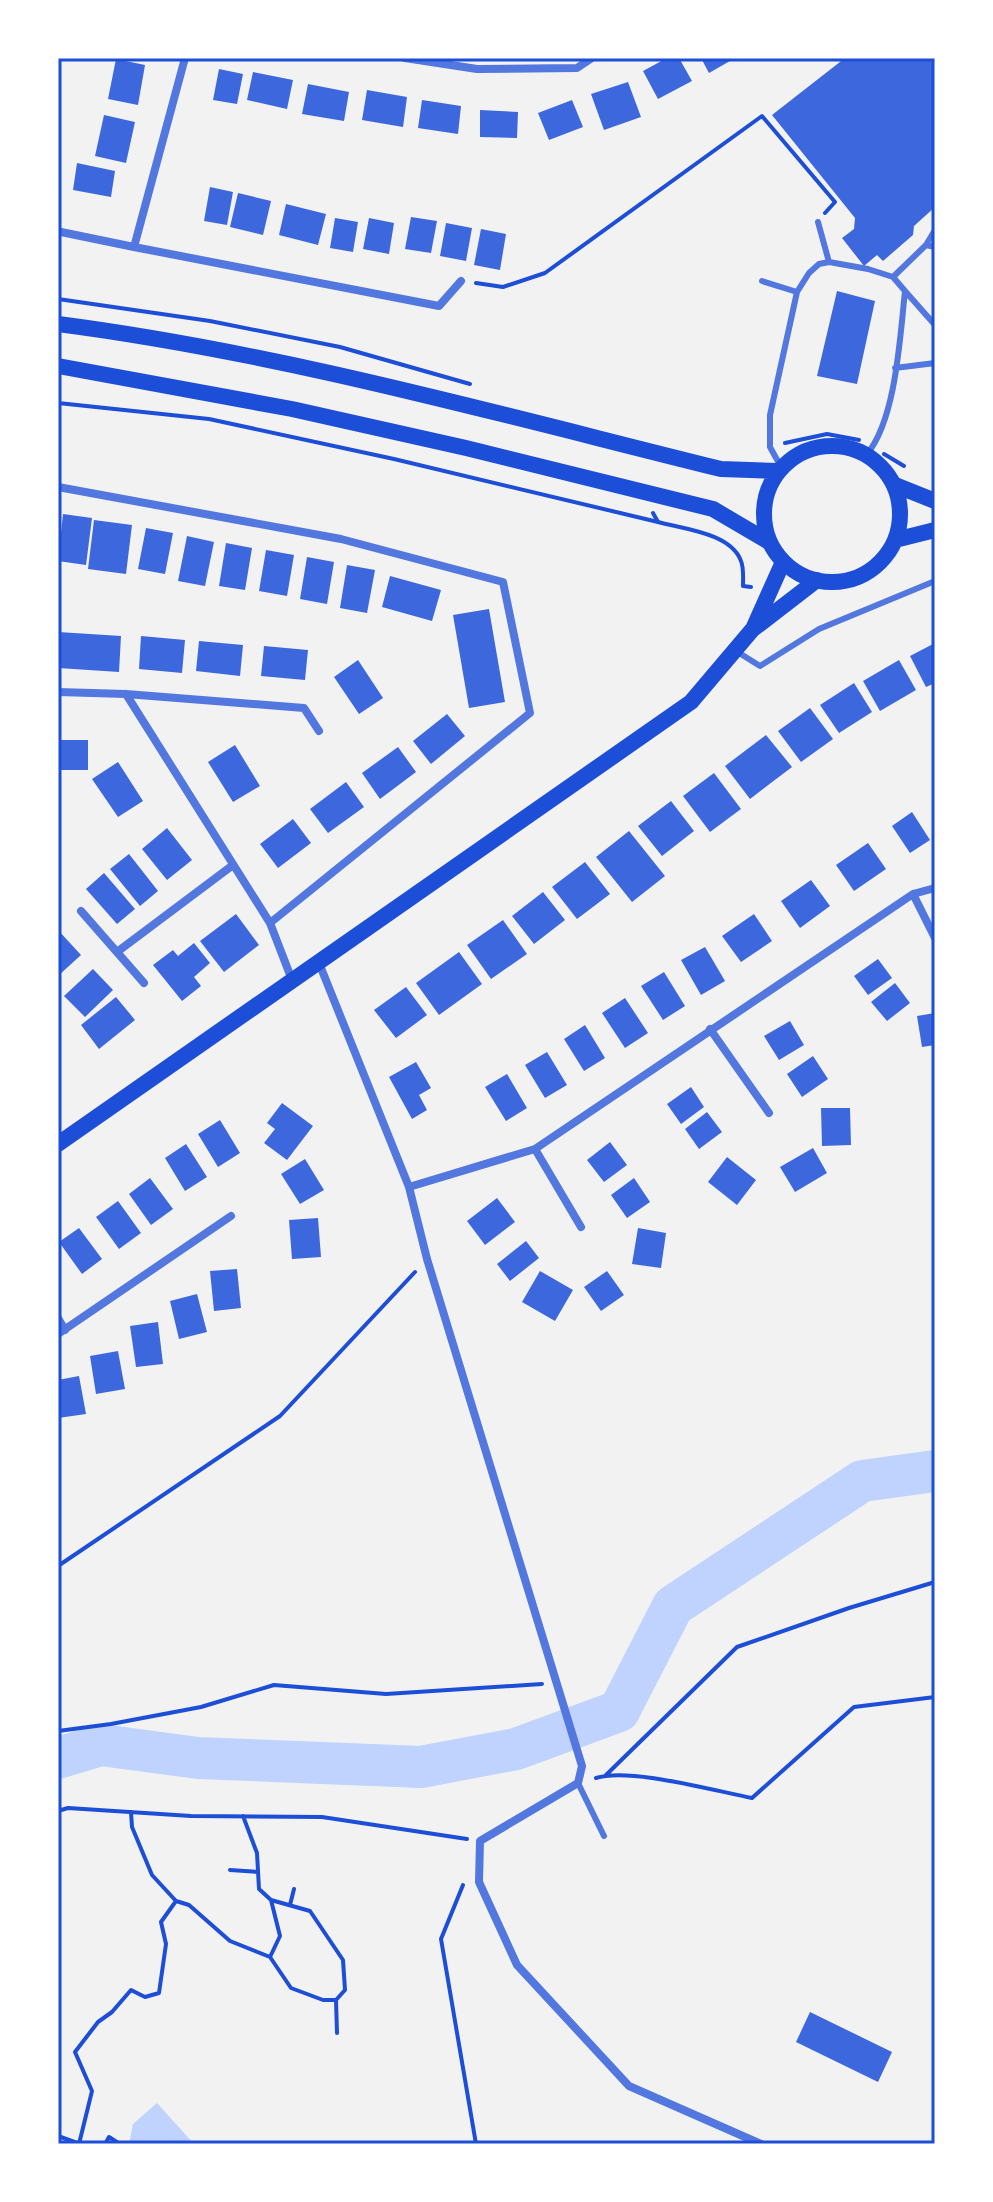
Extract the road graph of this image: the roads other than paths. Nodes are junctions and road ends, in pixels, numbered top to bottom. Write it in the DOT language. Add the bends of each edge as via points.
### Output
graph roads {
  1 [pos="185,58"];
  2 [pos="405,58"];
  3 [pos="592,58"];
  4 [pos="818,222"];
  5 [pos="935,230"];
  6 [pos="58,233"];
  7 [pos="926,245"];
  8 [pos="134,247"];
  9 [pos="935,247"];
  10 [pos="829,262"];
  11 [pos="893,277"];
  12 [pos="461,281"];
  13 [pos="762,281"];
  14 [pos="905,291"];
  15 [pos="797,292"];
  16 [pos="58,324"];
  17 [pos="935,325"];
  18 [pos="935,363"];
  19 [pos="58,366"];
  20 [pos="895,368"];
  21 [pos="870,450"];
  22 [pos="779,469"];
  23 [pos="895,485"];
  24 [pos="58,487"];
  25 [pos="935,501"];
  26 [pos="935,530"];
  27 [pos="895,540"];
  28 [pos="769,542"];
  29 [pos="783,562"];
  30 [pos="817,580"];
  31 [pos="935,581"];
  32 [pos="752,630"];
  33 [pos="735,650"];
  34 [pos="58,692"];
  35 [pos="126,694"];
  36 [pos="319,731"];
  37 [pos="233,865"];
  38 [pos="935,888"];
  39 [pos="913,894"];
  40 [pos="81,911"];
  41 [pos="270,923"];
  42 [pos="935,938"];
  43 [pos="117,952"];
  44 [pos="319,962"];
  45 [pos="292,981"];
  46 [pos="144,983"];
  47 [pos="710,1029"];
  48 [pos="769,1113"];
  49 [pos="58,1144"];
  50 [pos="535,1149"];
  51 [pos="409,1187"];
  52 [pos="231,1216"];
  53 [pos="581,1227"];
  54 [pos="58,1318"];
  55 [pos="61,1332"];
  56 [pos="578,1783"];
  57 [pos="604,1836"];
  58 [pos="761,2144"];
  1 -- 8 [label="street"];
  2 -- 3 [label="street" via="477,69 577,68"];
  4 -- 10 [label="lane"];
  5 -- 7 [label="lane"];
  6 -- 8 [label="street"];
  7 -- 9 [label="lane"];
  7 -- 11 [label="lane"];
  8 -- 12 [label="street" via="439,306"];
  10 -- 11 [label="lane"];
  10 -- 15 [label="lane" via="809,273"];
  11 -- 14 [label="lane"];
  13 -- 15 [label="lane"];
  14 -- 17 [label="lane"];
  14 -- 20 [label="lane"];
  15 -- 22 [label="lane" via="770,415 770,447"];
  16 -- 22 [label="main road" via="146,335 276,362 721,469"];
  18 -- 20 [label="lane"];
  19 -- 28 [label="main road" via="292,409 713,509"];
  20 -- 21 [label="lane" via="883,430"];
  21 -- 22 [label="main road" via="822,445 799,453"];
  21 -- 23 [label="main road"];
  22 -- 28 [label="main road" via="765,498"];
  23 -- 25 [label="main road"];
  23 -- 27 [label="main road" via="900,503"];
  24 -- 41 [label="street" via="341,539 503,582 530,713"];
  26 -- 27 [label="main road"];
  27 -- 30 [label="main road" via="886,557 854,579"];
  28 -- 29 [label="main road"];
  29 -- 30 [label="main road"];
  29 -- 32 [label="main road"];
  30 -- 32 [label="main road"];
  31 -- 33 [label="lane" via="819,629 760,666"];
  32 -- 33 [label="main road"];
  33 -- 44 [label="main road" via="691,702"];
  34 -- 35 [label="street"];
  35 -- 36 [label="street" via="304,708"];
  35 -- 37 [label="street"];
  37 -- 41 [label="street"];
  37 -- 43 [label="street"];
  38 -- 39 [label="street"];
  39 -- 42 [label="street"];
  39 -- 47 [label="street"];
  40 -- 43 [label="street"];
  41 -- 45 [label="street"];
  43 -- 46 [label="street"];
  44 -- 45 [label="main road"];
  44 -- 51 [label="street"];
  45 -- 49 [label="main road"];
  47 -- 48 [label="street"];
  47 -- 50 [label="street"];
  50 -- 51 [label="street"];
  50 -- 53 [label="street"];
  51 -- 56 [label="street" via="582,1766"];
  52 -- 55 [label="street"];
  54 -- 55 [label="street"];
  56 -- 57 [label="lane"];
  56 -- 58 [label="street" via="480,1841 479,1882 517,1965 629,2086"];
}
